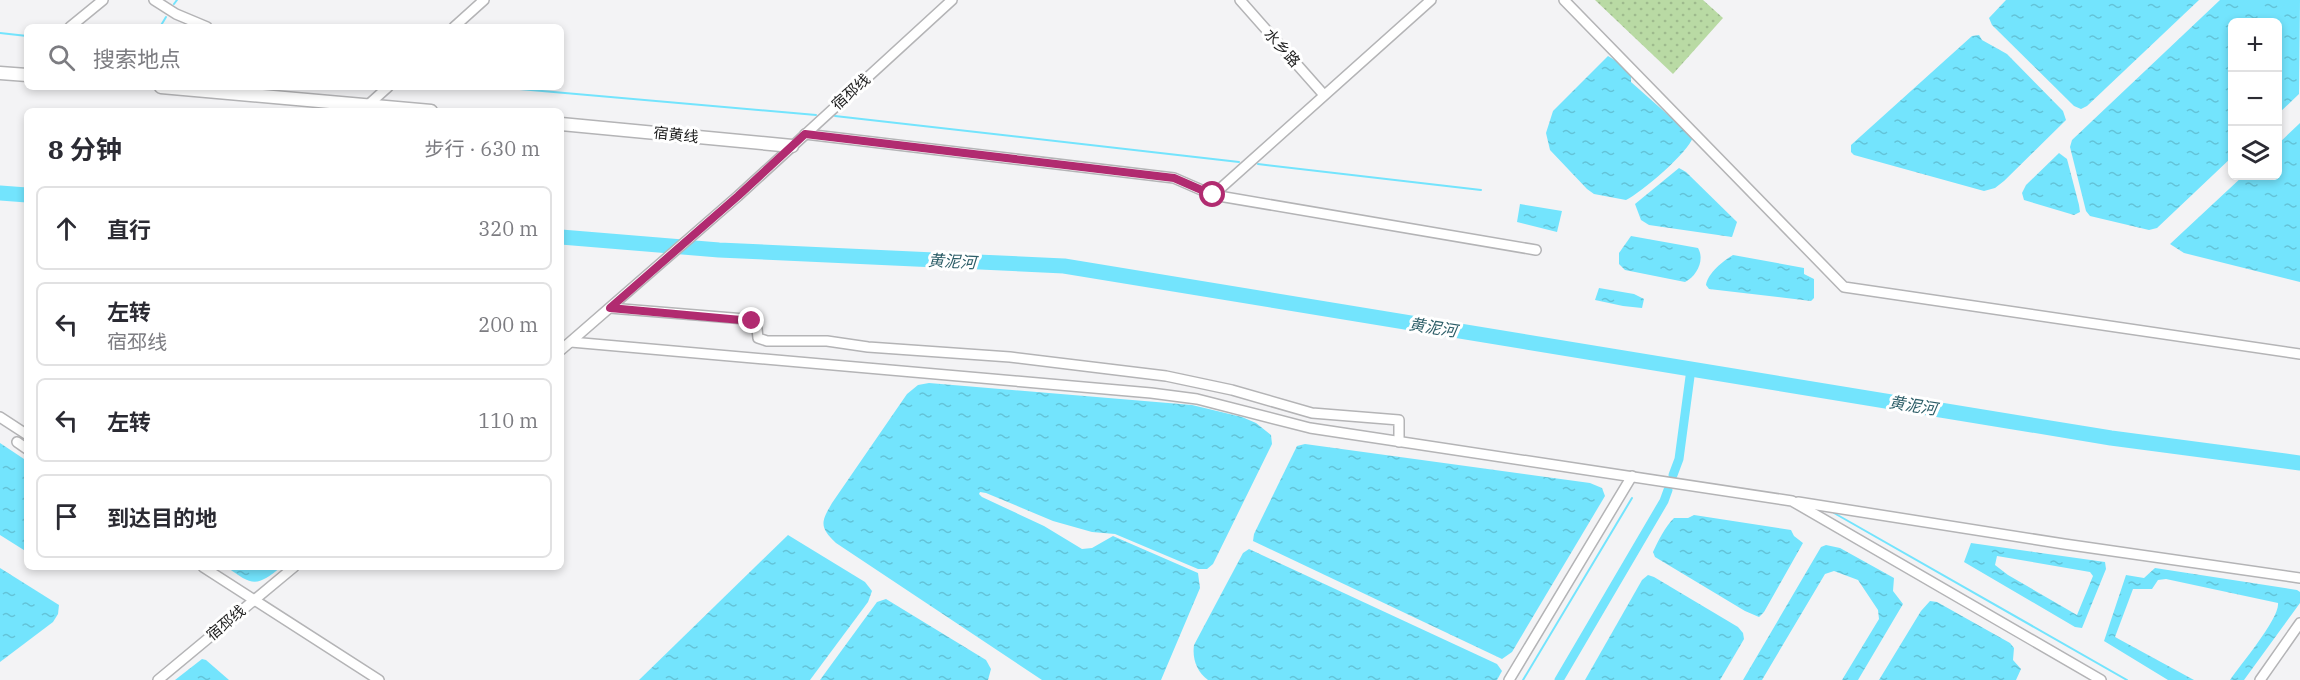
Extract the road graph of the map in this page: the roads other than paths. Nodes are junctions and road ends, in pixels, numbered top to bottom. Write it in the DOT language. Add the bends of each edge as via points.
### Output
graph roads {
  1 [pos="103,0"];
  2 [pos="154,0"];
  3 [pos="484,0"];
  4 [pos="952,0"];
  5 [pos="1431,0"];
  6 [pos="1564,0"];
  7 [pos="1244,1"];
  8 [pos="74,24"];
  9 [pos="200,24"];
  10 [pos="457,24"];
  11 [pos="0,73"];
  12 [pos="24,75"];
  13 [pos="196,90"];
  14 [pos="385,90"];
  15 [pos="1324,95"];
  16 [pos="368,105"];
  17 [pos="400,108"];
  18 [pos="564,124"];
  19 [pos="805,134"];
  20 [pos="792,146"];
  21 [pos="1213,195"];
  22 [pos="1536,250"];
  23 [pos="610,308"];
  24 [pos="571,342"];
  25 [pos="564,348"];
  26 [pos="2300,354"];
  27 [pos="1312,413"];
  28 [pos="0,417"];
  29 [pos="1310,428"];
  30 [pos="24,433"];
  31 [pos="17,442"];
  32 [pos="1399,442"];
  33 [pos="24,447"];
  34 [pos="1632,477"];
  35 [pos="1792,501"];
  36 [pos="207,570"];
  37 [pos="290,570"];
  38 [pos="2300,578"];
  39 [pos="253,601"];
  40 [pos="2300,623"];
  41 [pos="158,680"];
  42 [pos="379,680"];
  43 [pos="1509,680"];
  44 [pos="2102,680"];
  45 [pos="2260,680"];
  1 -- 8 [label="street"];
  2 -- 9 [label="street"];
  3 -- 10 [label="street"];
  4 -- 19 [label="street, 宿邳线"];
  5 -- 15 [label="street"];
  6 -- 26 [label="street" via="1844,287"];
  7 -- 15 [label="street, 水乡路"];
  11 -- 12 [label="main road"];
  13 -- 16 [label="main road"];
  14 -- 16 [label="street"];
  15 -- 21 [label="street"];
  16 -- 17 [label="main road"];
  18 -- 20 [label="main road, 宿黄线"];
  19 -- 20 [label="street, 宿邳线"];
  19 -- 21 [label="street" via="1174,178"];
  20 -- 23 [label="street, 宿邳线"];
  21 -- 22 [label="street"];
  23 -- 24 [label="street, 宿邳线"];
  23 -- 27 [label="street" via="752,321 758,338 768,341 827,341 1010,357 1167,376"];
  24 -- 25 [label="street, 宿邳线"];
  24 -- 29 [label="street" via="1151,393 1197,399"];
  27 -- 29 [label="street"];
  27 -- 32 [label="street" via="1399,420"];
  28 -- 30 [label="street"];
  29 -- 32 [label="street"];
  31 -- 33 [label="street"];
  32 -- 34 [label="street"];
  34 -- 35 [label="street"];
  34 -- 43 [label="street"];
  35 -- 38 [label="street"];
  35 -- 44 [label="street"];
  36 -- 39 [label="street"];
  37 -- 39 [label="street, 宿邳线"];
  39 -- 41 [label="street, 宿邳线"];
  39 -- 42 [label="street"];
  40 -- 45 [label="street"];
}
